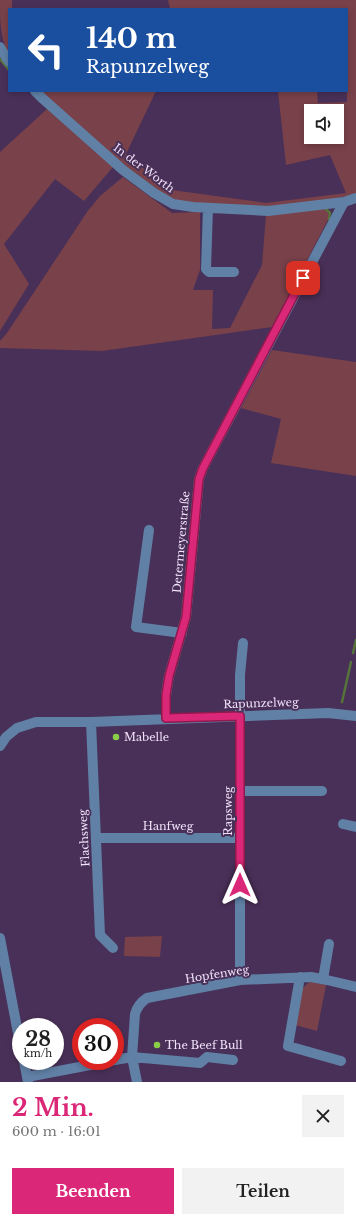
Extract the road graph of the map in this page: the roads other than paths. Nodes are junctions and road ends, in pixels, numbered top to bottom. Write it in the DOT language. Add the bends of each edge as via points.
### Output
graph roads {
  1 [pos="0,47"];
  2 [pos="8,60"];
  3 [pos="36,92"];
  4 [pos="356,198"];
  5 [pos="344,202"];
  6 [pos="208,208"];
  7 [pos="234,272"];
  8 [pos="149,530"];
  9 [pos="182,633"];
  10 [pos="243,643"];
  11 [pos="240,716"];
  12 [pos="356,716"];
  13 [pos="166,718"];
  14 [pos="90,722"];
  15 [pos="3,735"];
  16 [pos="0,746"];
  17 [pos="322,791"];
  18 [pos="240,792"];
  19 [pos="343,824"];
  20 [pos="356,827"];
  21 [pos="96,838"];
  22 [pos="240,838"];
  23 [pos="0,938"];
  24 [pos="329,944"];
  25 [pos="113,948"];
  26 [pos="300,978"];
  27 [pos="323,979"];
  28 [pos="240,980"];
  29 [pos="356,987"];
  30 [pos="15,1018"];
  31 [pos="132,1057"];
  32 [pos="124,1058"];
  33 [pos="234,1060"];
  34 [pos="342,1061"];
  35 [pos="72,1069"];
  36 [pos="28,1079"];
  37 [pos="137,1082"];
  1 -- 2 [label="street"];
  3 -- 6 [label="street, In der Worth" via="123,170 154,193 173,204"];
  4 -- 5 [label="street, In der Worth"];
  5 -- 6 [label="street, In der Worth" via="268,211"];
  5 -- 9 [label="street, Determeyerstraße" via="199,479 186,617"];
  6 -- 7 [label="street" via="206,269 209,272"];
  8 -- 9 [label="street" via="136,627"];
  9 -- 13 [label="street, Determeyerstraße" via="169,676"];
  10 -- 11 [label="street, Rapsweg"];
  11 -- 12 [label="street, Rapunzelweg" via="328,713"];
  11 -- 13 [label="street, Rapunzelweg"];
  11 -- 18 [label="street, Rapsweg"];
  13 -- 14 [label="street"];
  14 -- 15 [label="street" via="36,722"];
  14 -- 21 [label="street, Flachsweg"];
  15 -- 16 [label="street"];
  17 -- 18 [label="street"];
  18 -- 22 [label="street, Rapsweg"];
  19 -- 20 [label="street"];
  21 -- 22 [label="street, Hanfweg"];
  21 -- 25 [label="street, Flachsweg" via="100,935"];
  22 -- 28 [label="street, Rapsweg"];
  23 -- 30 [label="street"];
  24 -- 27 [label="street"];
  26 -- 27 [label="street, Hopfenweg"];
  26 -- 28 [label="street, Hopfenweg"];
  26 -- 34 [label="street" via="288,1046"];
  27 -- 29 [label="street, Hopfenweg"];
  28 -- 31 [label="street, Hopfenweg" via="147,998 135,1014"];
  31 -- 32 [label="street"];
  31 -- 33 [label="street" via="200,1063 207,1058"];
  31 -- 37 [label="street"];
  35 -- 36 [label="street"];
}
